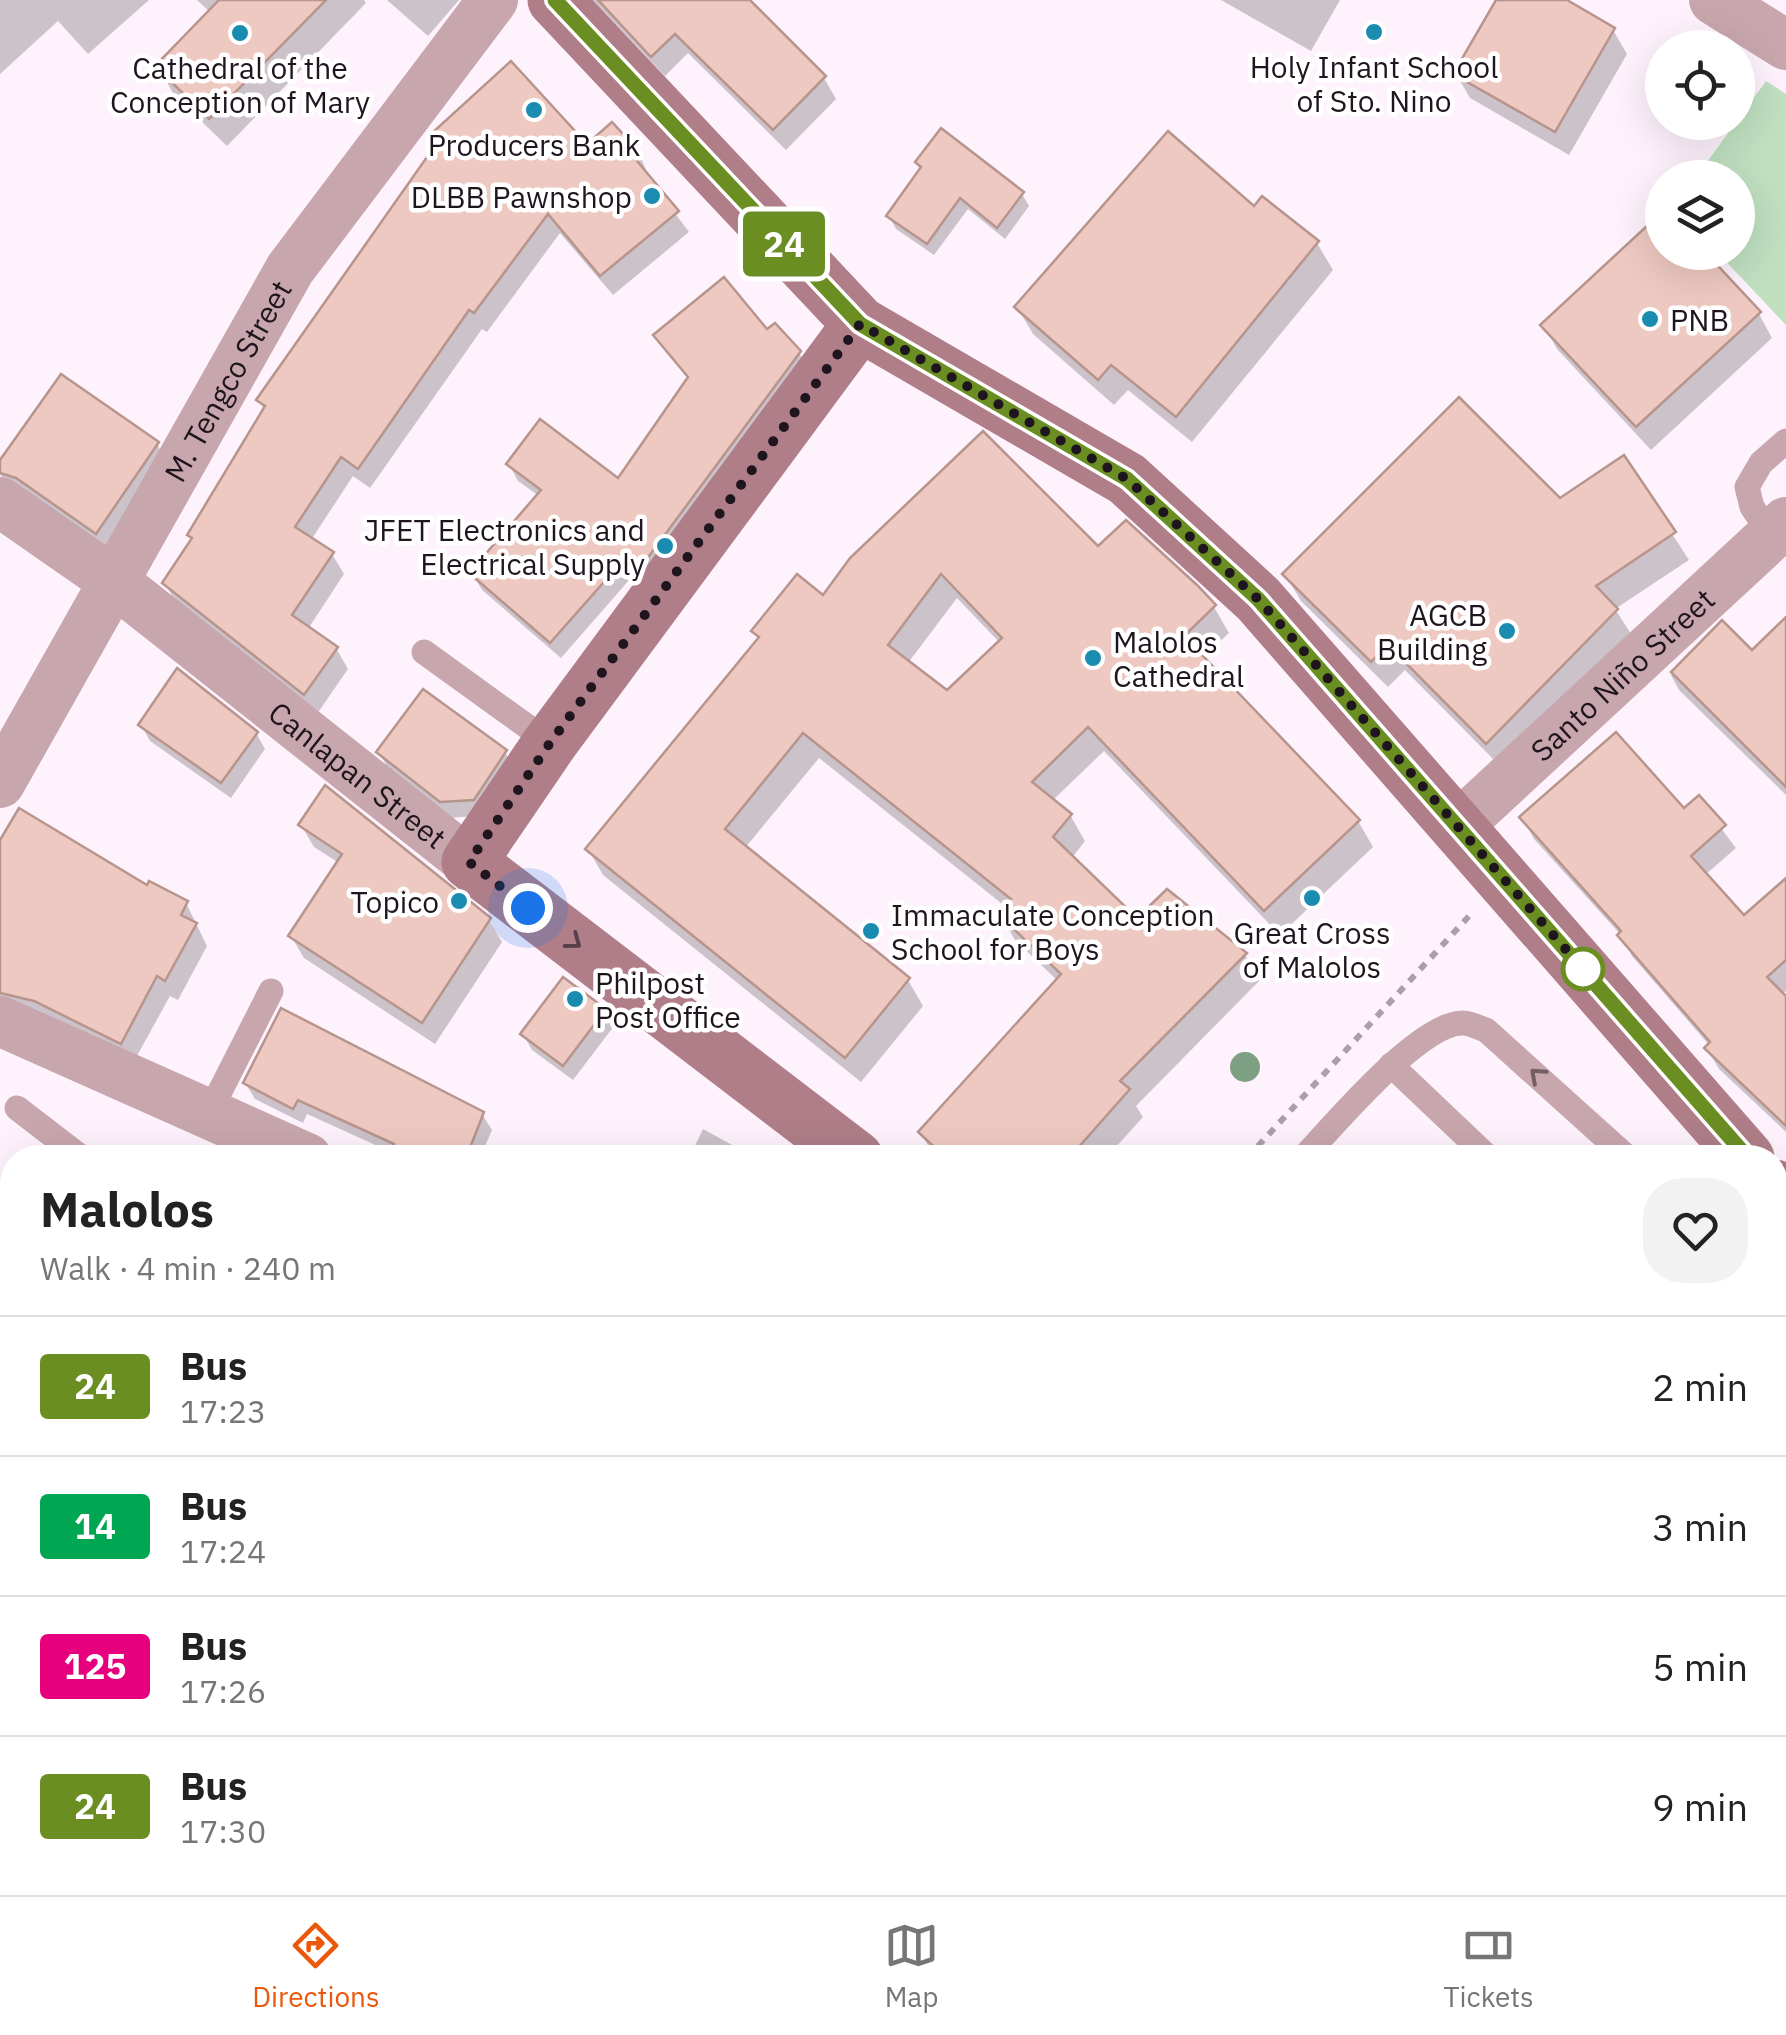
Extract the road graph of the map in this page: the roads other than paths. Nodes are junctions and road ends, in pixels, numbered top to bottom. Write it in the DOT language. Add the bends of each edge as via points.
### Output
graph roads {
  1 [pos="493,0"];
  2 [pos="555,0"];
  3 [pos="1714,0"];
  4 [pos="1786,45"];
  5 [pos="860,324"];
  6 [pos="1786,441"];
  7 [pos="0,502"];
  8 [pos="1779,528"];
  9 [pos="112,580"];
  10 [pos="424,652"];
  11 [pos="550,743"];
  12 [pos="0,782"];
  13 [pos="1459,825"];
  14 [pos="469,862"];
  15 [pos="272,991"];
  16 [pos="0,1021"];
  17 [pos="1391,1065"];
  18 [pos="17,1108"];
  19 [pos="208,1115"];
  20 [pos="65,1145"];
  21 [pos="278,1145"];
  22 [pos="839,1145"];
  23 [pos="1324,1145"];
  24 [pos="1475,1145"];
  25 [pos="1603,1145"];
  26 [pos="1730,1145"];
  1 -- 9 [label="street, M. Tengco Street" via="290,269"];
  2 -- 5 [label="main road"];
  3 -- 4 [label="street"];
  5 -- 11 [label="main road"];
  5 -- 13 [label="main road" via="1127,479 1258,599"];
  6 -- 8 [label="lane" via="1748,486 1752,507"];
  7 -- 9 [label="street, Canlapan Street"];
  8 -- 13 [label="street, Santo Niño Street"];
  9 -- 12 [label="street, M. Tengco Street"];
  9 -- 14 [label="street, Canlapan Street"];
  10 -- 11 [label="lane"];
  11 -- 14 [label="main road"];
  13 -- 26 [label="main road"];
  14 -- 22 [label="main road, Canlapan Street, one-way"];
  15 -- 19 [label="lane"];
  16 -- 19 [label="street"];
  17 -- 23 [label="lane"];
  17 -- 24 [label="lane"];
  25 -- 17 [label="lane, one-way" via="1486,1030 1462,1022 1428,1036"];
  18 -- 20 [label="lane"];
  19 -- 21 [label="street"];
}
